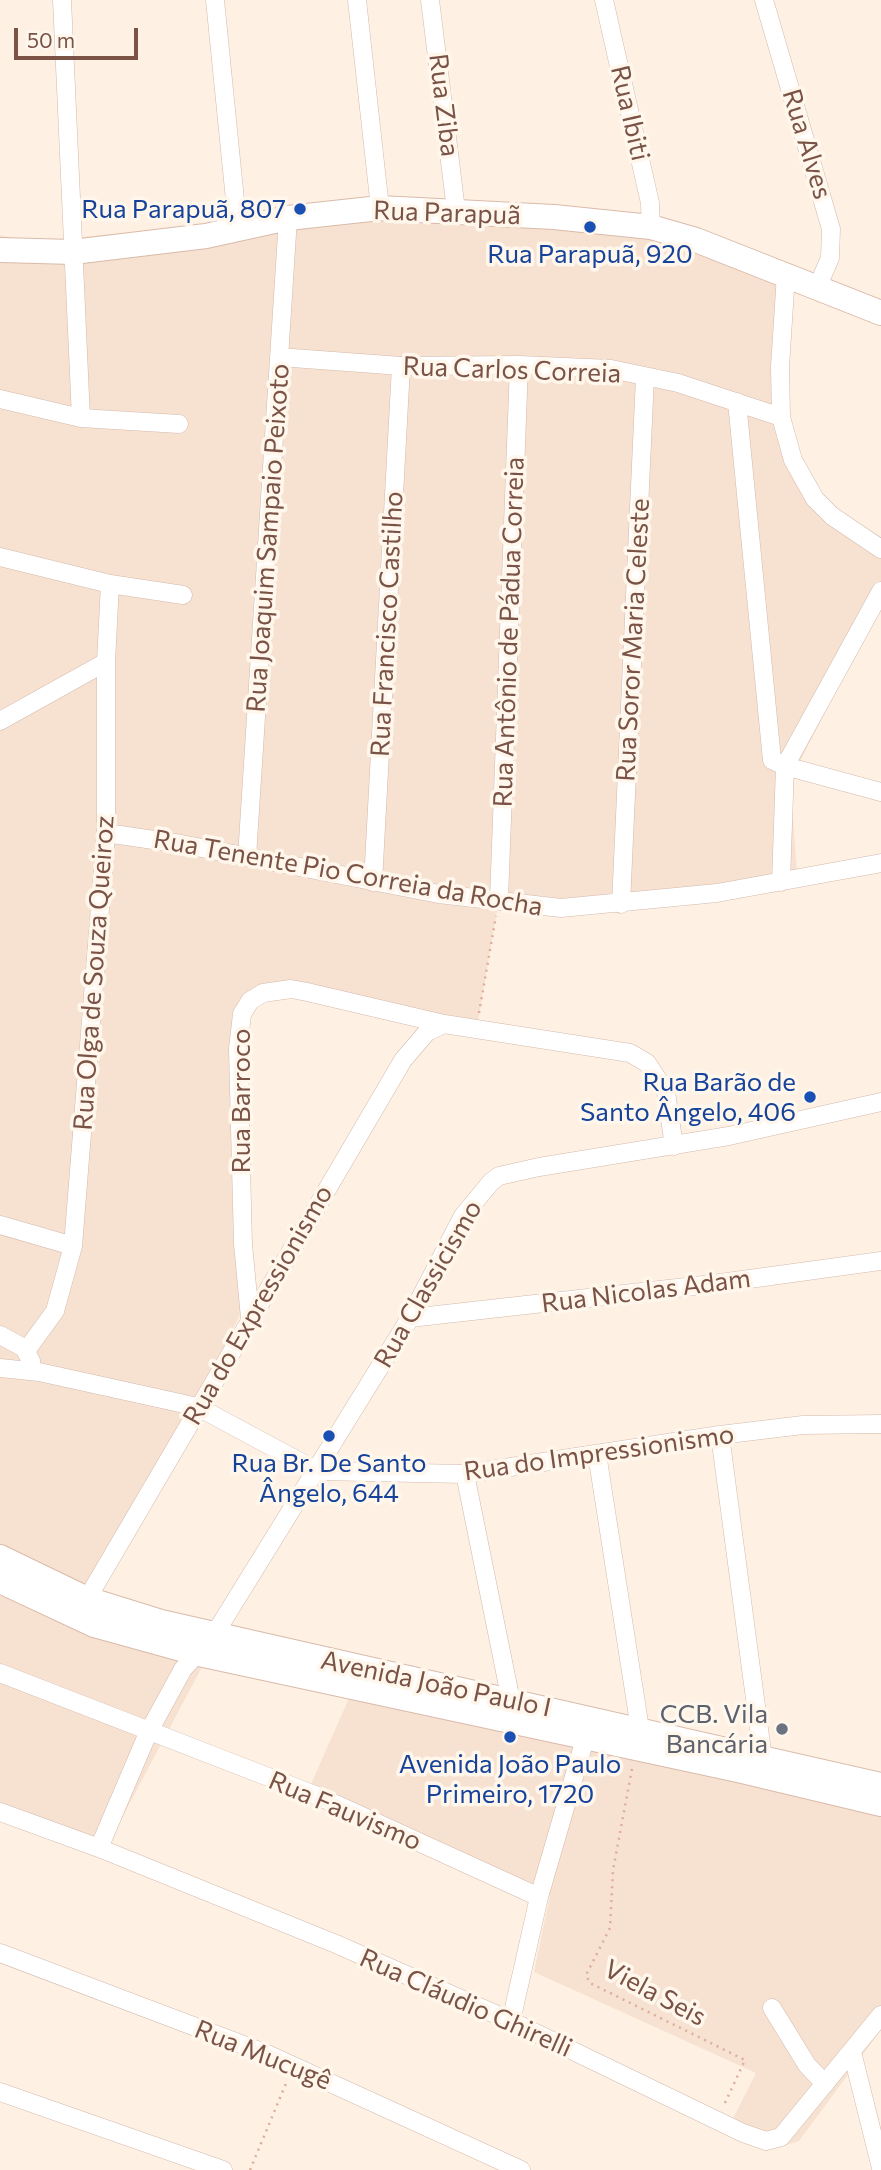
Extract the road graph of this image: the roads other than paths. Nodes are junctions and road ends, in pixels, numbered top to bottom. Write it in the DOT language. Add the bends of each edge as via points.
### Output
graph roads {
  1 [pos="62,0"];
  2 [pos="215,0"];
  3 [pos="357,0"];
  4 [pos="430,0"];
  5 [pos="604,0"];
  6 [pos="764,0"];
  7 [pos="380,208"];
  8 [pos="456,210"];
  9 [pos="288,218"];
  10 [pos="651,227"];
  11 [pos="238,230"];
  12 [pos="0,250"];
  13 [pos="73,252"];
  14 [pos="786,274"];
  15 [pos="817,288"];
  16 [pos="881,313"];
  17 [pos="279,357"];
  18 [pos="519,365"];
  19 [pos="401,366"];
  20 [pos="645,377"];
  21 [pos="0,399"];
  22 [pos="737,402"];
  23 [pos="781,417"];
  24 [pos="81,418"];
  25 [pos="179,424"];
  26 [pos="881,549"];
  27 [pos="0,557"];
  28 [pos="110,584"];
  29 [pos="881,591"];
  30 [pos="183,595"];
  31 [pos="106,662"];
  32 [pos="0,721"];
  33 [pos="785,766"];
  34 [pos="881,792"];
  35 [pos="106,833"];
  36 [pos="247,857"];
  37 [pos="881,863"];
  38 [pos="373,882"];
  39 [pos="781,882"];
  40 [pos="499,901"];
  41 [pos="621,904"];
  42 [pos="444,1024"];
  43 [pos="881,1102"];
  44 [pos="674,1146"];
  45 [pos="0,1225"];
  46 [pos="73,1246"];
  47 [pos="881,1261"];
  48 [pos="250,1318"];
  49 [pos="410,1318"];
  50 [pos="0,1335"];
  51 [pos="26,1351"];
  52 [pos="0,1368"];
  53 [pos="39,1373"];
  54 [pos="198,1407"];
  55 [pos="881,1424"];
  56 [pos="720,1435"];
  57 [pos="597,1454"];
  58 [pos="317,1471"];
  59 [pos="465,1474"];
  60 [pos="0,1557"];
  61 [pos="1,1581"];
  62 [pos="88,1600"];
  63 [pos="207,1645"];
  64 [pos="0,1673"];
  65 [pos="511,1701"];
  66 [pos="148,1733"];
  67 [pos="585,1738"];
  68 [pos="638,1739"];
  69 [pos="763,1759"];
  70 [pos="881,1785"];
  71 [pos="881,1804"];
  72 [pos="0,1812"];
  73 [pos="99,1848"];
  74 [pos="539,1897"];
  75 [pos="0,1953"];
  76 [pos="772,2008"];
  77 [pos="881,2015"];
  78 [pos="512,2021"];
  79 [pos="852,2052"];
  80 [pos="825,2084"];
  81 [pos="0,2092"];
  82 [pos="877,2134"];
  83 [pos="881,2168"];
  84 [pos="222,2170"];
  85 [pos="521,2170"];
  1 -- 13 [label="street"];
  2 -- 11 [label="street"];
  3 -- 7 [label="street"];
  4 -- 8 [label="street, Rua Ziba"];
  5 -- 10 [label="street, Rua Ibiti" via="650,203"];
  6 -- 15 [label="street, Rua Alves" via="831,229 830,258"];
  7 -- 8 [label="main road, Rua Parapuã"];
  7 -- 9 [label="main road, Rua Parapuã"];
  8 -- 10 [label="main road, Rua Parapuã"];
  9 -- 11 [label="main road, Rua Parapuã"];
  9 -- 17 [label="street, Rua Joaquim Sampaio Peixoto"];
  10 -- 14 [label="main road, Rua Parapuã"];
  11 -- 13 [label="main road, Rua Parapuã"];
  12 -- 13 [label="main road, Rua Parapuã"];
  13 -- 24 [label="street"];
  14 -- 15 [label="main road, Rua Parapuã"];
  14 -- 23 [label="street"];
  15 -- 16 [label="main road, Rua Parapuã"];
  17 -- 19 [label="street, Rua Carlos Correia"];
  17 -- 36 [label="street, Rua Joaquim Sampaio Peixoto"];
  18 -- 19 [label="street, Rua Carlos Correia"];
  18 -- 20 [label="street, Rua Carlos Correia" via="611,369"];
  18 -- 40 [label="street, Rua Antônio de Pádua Correia"];
  19 -- 38 [label="street, Rua Francisco Castilho"];
  20 -- 22 [label="street, Rua Carlos Correia"];
  20 -- 41 [label="street, Rua Soror Maria Celeste"];
  21 -- 24 [label="street"];
  22 -- 23 [label="street, Rua Carlos Correia"];
  22 -- 33 [label="street" via="770,754 775,763"];
  23 -- 26 [label="street" via="793,460 815,499"];
  24 -- 25 [label="street"];
  27 -- 28 [label="street"];
  28 -- 30 [label="street"];
  28 -- 31 [label="street, Rua Olga de Souza Queiroz"];
  29 -- 33 [label="street"];
  31 -- 32 [label="street"];
  31 -- 35 [label="street, Rua Olga de Souza Queiroz"];
  33 -- 34 [label="street"];
  33 -- 39 [label="street"];
  35 -- 36 [label="street, Rua Tenente Pio Correia da Rocha"];
  35 -- 46 [label="street, Rua Olga de Souza Queiroz"];
  36 -- 38 [label="street, Rua Tenente Pio Correia da Rocha"];
  37 -- 39 [label="street, Rua Tenente Pio Correia da Rocha"];
  38 -- 40 [label="street, Rua Tenente Pio Correia da Rocha"];
  39 -- 41 [label="street, Rua Tenente Pio Correia da Rocha"];
  40 -- 41 [label="street, Rua Tenente Pio Correia da Rocha" via="536,907"];
  42 -- 44 [label="street" via="640,1058 668,1098"];
  42 -- 48 [label="street, Rua do Expressionismo" via="427,1032 403,1060"];
  42 -- 48 [label="street, Rua Barroco" via="291,989 264,993 250,1001 242,1014 238,1049 243,1244"];
  43 -- 44 [label="street, Rua Classicismo"];
  44 -- 49 [label="street, Rua Classicismo" via="499,1176 463,1216"];
  45 -- 46 [label="street"];
  46 -- 51 [label="street, Rua Olga de Souza Queiroz" via="55,1311"];
  47 -- 49 [label="street, Rua Nicolas Adam"];
  48 -- 54 [label="street, Rua do Expressionismo"];
  49 -- 58 [label="street, Rua Classicismo"];
  50 -- 51 [label="street"];
  51 -- 53 [label="street"];
  52 -- 53 [label="street"];
  53 -- 54 [label="street"];
  54 -- 58 [label="street"];
  54 -- 62 [label="street, Rua do Expressionismo"];
  55 -- 56 [label="street, Rua do Impressionismo" via="803,1425"];
  56 -- 57 [label="street, Rua do Impressionismo"];
  56 -- 69 [label="street"];
  57 -- 59 [label="street, Rua do Impressionismo"];
  57 -- 68 [label="street"];
  58 -- 59 [label="street, Rua do Impressionismo"];
  58 -- 63 [label="street, Rua Classicismo"];
  59 -- 65 [label="street"];
  60 -- 62 [label="main road, Avenida João Paulo I"];
  61 -- 62 [label="main road" via="55,1600"];
  61 -- 63 [label="main road, Avenida João Paulo I" via="94,1625"];
  62 -- 63 [label="main road, Avenida João Paulo I"];
  63 -- 65 [label="main road, Avenida João Paulo I"];
  63 -- 66 [label="street, Rua Classicismo" via="183,1669"];
  63 -- 67 [label="main road, Avenida João Paulo I"];
  64 -- 66 [label="street, Rua Fauvismo"];
  65 -- 68 [label="main road, Avenida João Paulo I"];
  66 -- 73 [label="street, Rua Classicismo"];
  66 -- 74 [label="street, Rua Fauvismo" via="320,1797"];
  67 -- 68 [label="main road, Avenida João Paulo I"];
  67 -- 74 [label="street"];
  68 -- 69 [label="main road, Avenida João Paulo I"];
  68 -- 71 [label="main road, Avenida João Paulo I"];
  69 -- 70 [label="main road, Avenida João Paulo I"];
  72 -- 73 [label="street, Rua Cláudio Ghirelli"];
  73 -- 78 [label="street, Rua Cláudio Ghirelli"];
  74 -- 78 [label="street"];
  75 -- 85 [label="street, Rua Mucugê" via="293,2065"];
  76 -- 80 [label="street" via="807,2065"];
  77 -- 79 [label="street, Rua Cláudio Ghirelli"];
  78 -- 80 [label="street, Rua Cláudio Ghirelli" via="766,2141 775,2139"];
  79 -- 80 [label="street, Rua Cláudio Ghirelli"];
  79 -- 82 [label="street"];
  81 -- 84 [label="street"];
  82 -- 83 [label="street"];
}
